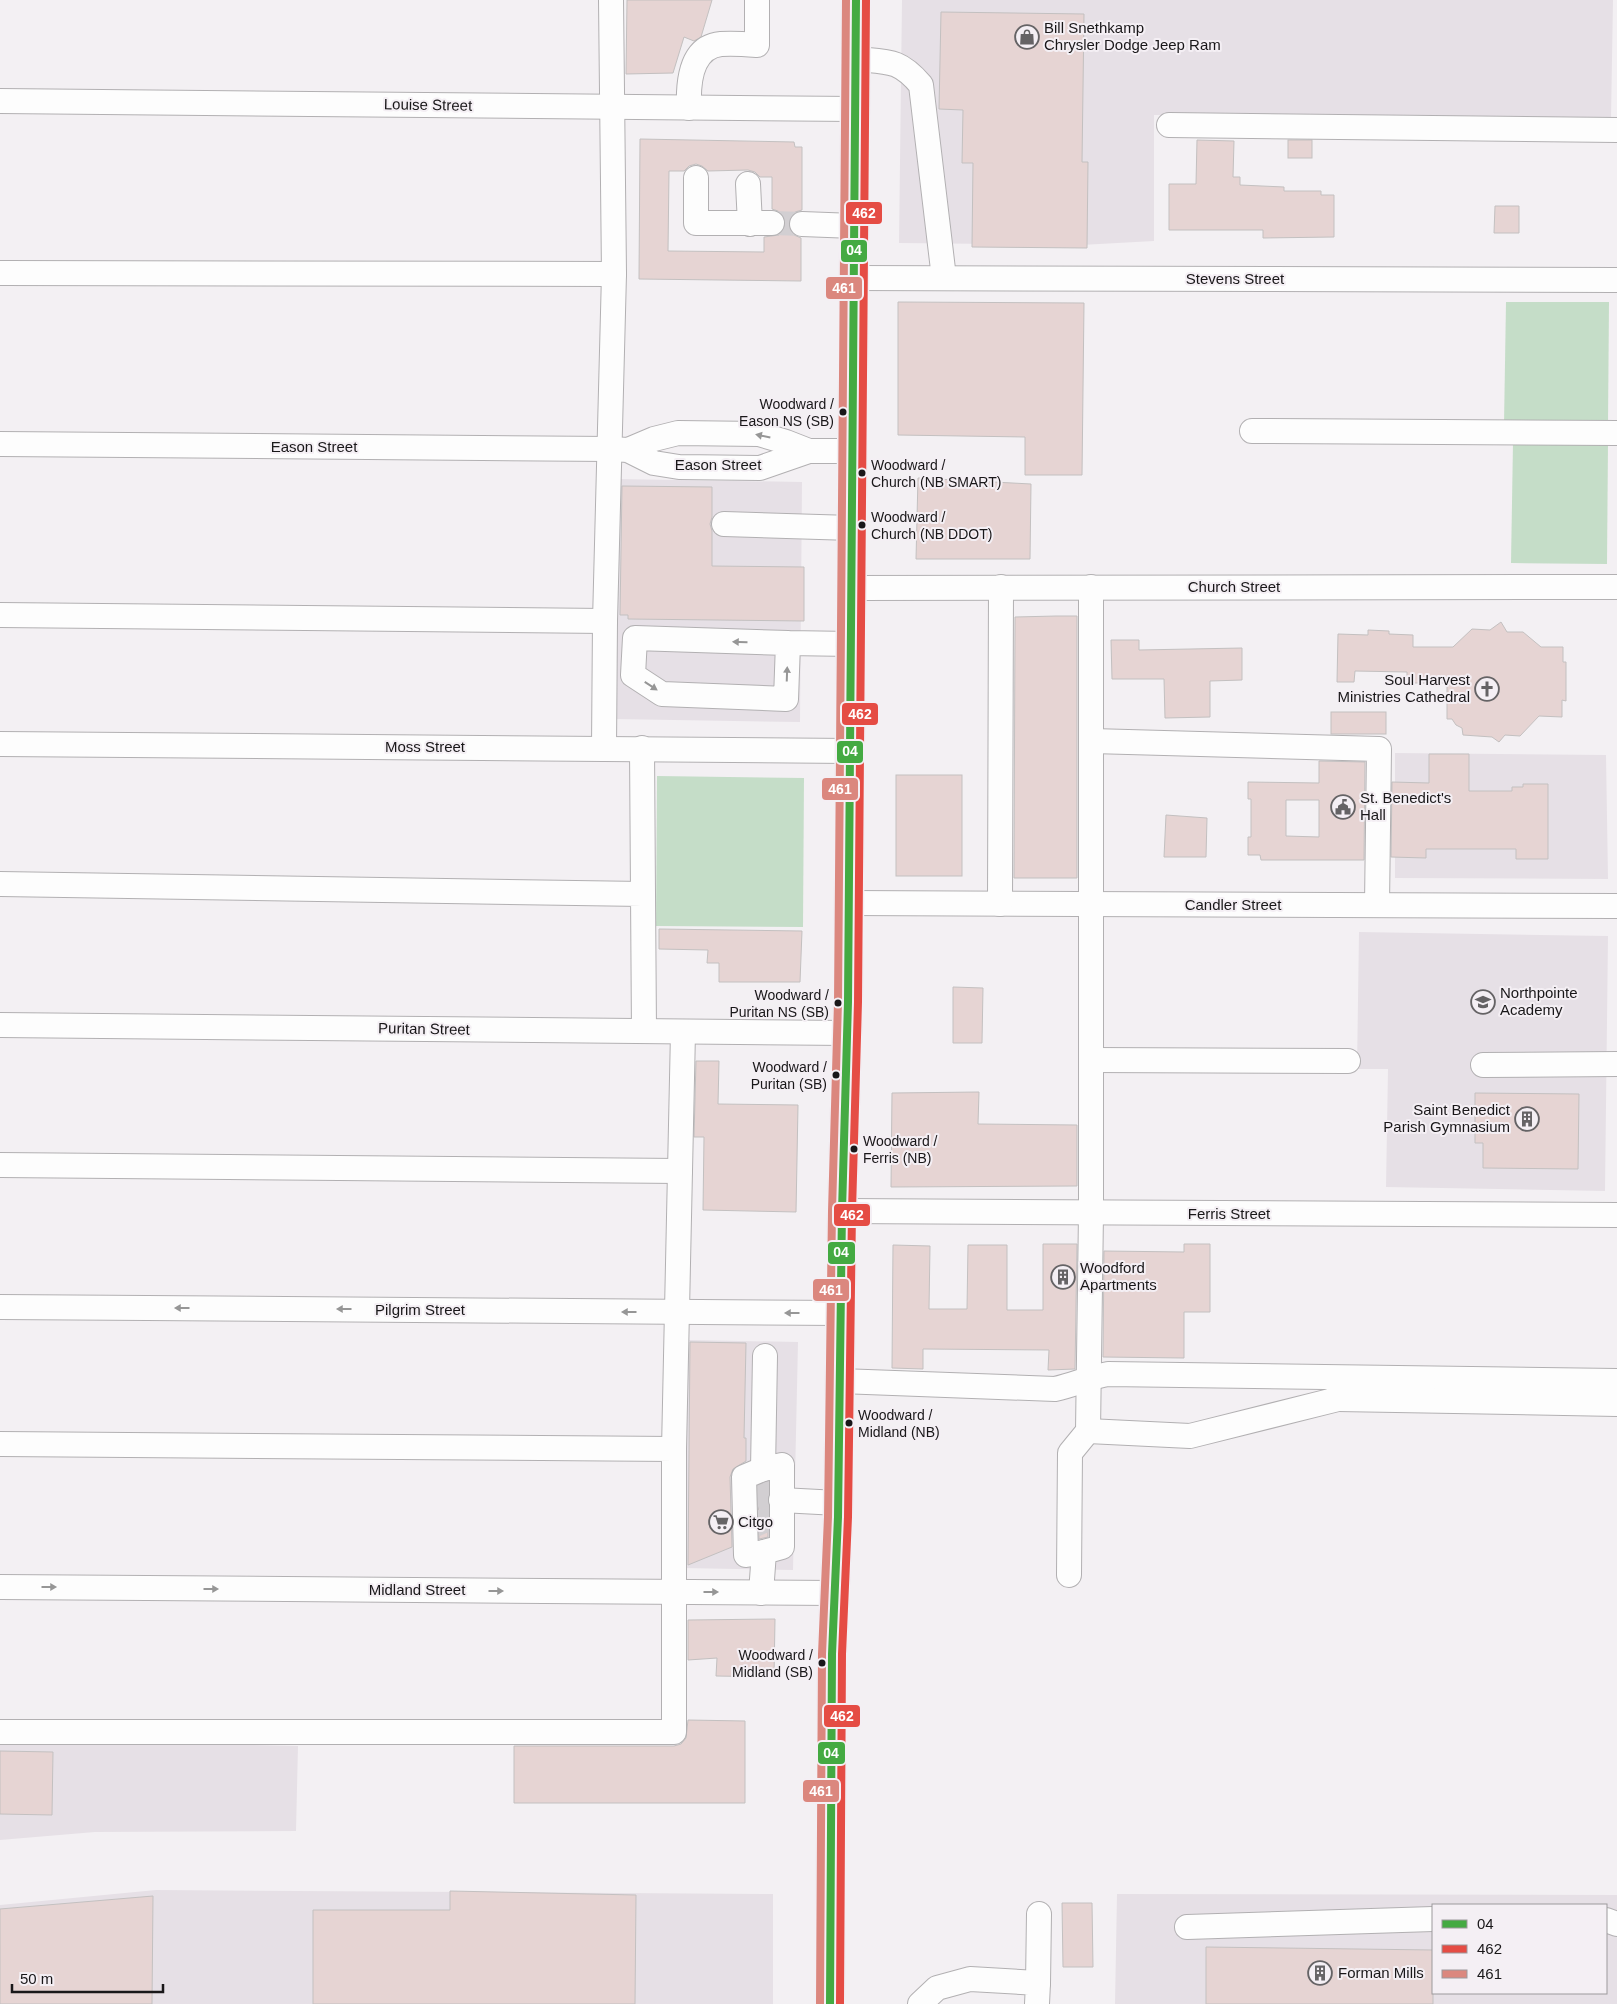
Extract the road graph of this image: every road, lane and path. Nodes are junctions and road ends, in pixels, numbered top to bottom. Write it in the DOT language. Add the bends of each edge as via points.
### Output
graph roads {
  1 [pos="611,0"];
  2 [pos="757,0"];
  3 [pos="856,0"];
  4 [pos="856,59"];
  5 [pos="0,101"];
  6 [pos="612,107"];
  7 [pos="689,108"];
  8 [pos="855,109"];
  9 [pos="1170,125"];
  10 [pos="1617,130"];
  11 [pos="696,178"];
  12 [pos="748,184"];
  13 [pos="802,224"];
  14 [pos="854,226"];
  15 [pos="0,273"];
  16 [pos="614,274"];
  17 [pos="854,278"];
  18 [pos="944,278"];
  19 [pos="1617,280"];
  20 [pos="1252,431"];
  21 [pos="1617,432"];
  22 [pos="0,444"];
  23 [pos="620,450"];
  24 [pos="809,451"];
  25 [pos="852,451"];
  26 [pos="724,524"];
  27 [pos="852,528"];
  28 [pos="1091,587"];
  29 [pos="1617,587"];
  30 [pos="851,588"];
  31 [pos="1001,588"];
  32 [pos="0,615"];
  33 [pos="605,621"];
  34 [pos="788,643"];
  35 [pos="851,644"];
  36 [pos="1092,741"];
  37 [pos="0,744"];
  38 [pos="604,748"];
  39 [pos="642,748"];
  40 [pos="850,751"];
  41 [pos="0,884"];
  42 [pos="643,894"];
  43 [pos="849,903"];
  44 [pos="1000,904"];
  45 [pos="1092,904"];
  46 [pos="1377,905"];
  47 [pos="1617,906"];
  48 [pos="0,1025"];
  49 [pos="644,1031"];
  50 [pos="683,1032"];
  51 [pos="847,1033"];
  52 [pos="1092,1060"];
  53 [pos="1348,1061"];
  54 [pos="1617,1064"];
  55 [pos="1482,1065"];
  56 [pos="0,1165"];
  57 [pos="680,1171"];
  58 [pos="842,1212"];
  59 [pos="1091,1213"];
  60 [pos="1617,1216"];
  61 [pos="0,1307"];
  62 [pos="677,1312"];
  63 [pos="841,1314"];
  64 [pos="765,1356"];
  65 [pos="1089,1377"];
  66 [pos="840,1381"];
  67 [pos="1617,1381"];
  68 [pos="1339,1388"];
  69 [pos="1617,1404"];
  70 [pos="1088,1431"];
  71 [pos="0,1444"];
  72 [pos="674,1449"];
  73 [pos="763,1469"];
  74 [pos="838,1503"];
  75 [pos="766,1507"];
  76 [pos="764,1552"];
  77 [pos="1069,1575"];
  78 [pos="0,1587"];
  79 [pos="674,1592"];
  80 [pos="761,1593"];
  81 [pos="835,1593"];
  82 [pos="0,1732"];
  83 [pos="1039,1914"];
  84 [pos="1432,1919"];
  85 [pos="1188,1927"];
  86 [pos="1038,1993"];
  87 [pos="830,2004"];
  88 [pos="920,2004"];
  1 -- 6 [label="street"];
  2 -- 7 [label="street" via="757,44 719,44 700,53 692,71"];
  3 -- 4 [label="main road"];
  4 -- 8 [label="main road"];
  4 -- 18 [label="street" via="893,62 909,71 921,85"];
  5 -- 6 [label="street, Louise Street"];
  6 -- 7 [label="street, Louise Street"];
  6 -- 16 [label="street"];
  7 -- 8 [label="street, Louise Street"];
  8 -- 14 [label="main road"];
  9 -- 10 [label="street"];
  11 -- 12 [label="street" via="696,223 761,223"];
  13 -- 14 [label="street"];
  14 -- 17 [label="main road"];
  15 -- 16 [label="street"];
  16 -- 23 [label="street"];
  17 -- 18 [label="street, Stevens Street"];
  17 -- 25 [label="main road"];
  18 -- 19 [label="street, Stevens Street"];
  20 -- 21 [label="street"];
  22 -- 23 [label="street, Eason Street"];
  24 -- 23 [label="street, Eason Street, one-way" via="760,434 678,433"];
  23 -- 24 [label="street, Eason Street" via="654,463 679,467 760,468"];
  23 -- 33 [label="street"];
  24 -- 25 [label="street, Eason Street"];
  25 -- 27 [label="main road"];
  26 -- 27 [label="street"];
  27 -- 30 [label="main road"];
  28 -- 29 [label="street, Church Street"];
  28 -- 31 [label="street, Church Street"];
  28 -- 36 [label="street"];
  30 -- 31 [label="street, Church Street"];
  30 -- 35 [label="main road"];
  31 -- 44 [label="street"];
  32 -- 33 [label="street"];
  33 -- 38 [label="street"];
  34 -- 34 [label="street, one-way" via="635,638 633,675 662,694 786,699"];
  34 -- 35 [label="street"];
  35 -- 40 [label="main road"];
  36 -- 45 [label="street"];
  36 -- 46 [label="street" via="1379,749"];
  37 -- 38 [label="street, Moss Street"];
  38 -- 39 [label="street, Moss Street"];
  39 -- 40 [label="street, Moss Street"];
  39 -- 42 [label="street"];
  40 -- 43 [label="main road"];
  41 -- 42 [label="street"];
  42 -- 49 [label="street"];
  43 -- 44 [label="street, Candler Street"];
  43 -- 51 [label="main road"];
  44 -- 45 [label="street, Candler Street"];
  45 -- 46 [label="street, Candler Street"];
  45 -- 52 [label="street"];
  46 -- 47 [label="street, Candler Street"];
  48 -- 49 [label="street, Puritan Street"];
  49 -- 50 [label="street, Puritan Street"];
  50 -- 51 [label="street, Puritan Street"];
  50 -- 57 [label="street"];
  51 -- 58 [label="main road"];
  52 -- 53 [label="street"];
  52 -- 59 [label="street"];
  54 -- 55 [label="street"];
  56 -- 57 [label="street"];
  57 -- 62 [label="street"];
  58 -- 59 [label="street, Ferris Street"];
  58 -- 63 [label="main road"];
  59 -- 60 [label="street, Ferris Street"];
  59 -- 65 [label="street"];
  62 -- 61 [label="street, Pilgrim Street, one-way"];
  63 -- 62 [label="street, Pilgrim Street, one-way"];
  62 -- 72 [label="street"];
  63 -- 66 [label="main road"];
  64 -- 73 [label="street"];
  65 -- 66 [label="street" via="1055,1389"];
  65 -- 68 [label="street" via="1108,1374"];
  65 -- 70 [label="street"];
  66 -- 74 [label="main road"];
  67 -- 68 [label="street"];
  68 -- 69 [label="street"];
  68 -- 70 [label="street" via="1190,1436"];
  70 -- 77 [label="street" via="1070,1453"];
  71 -- 72 [label="street"];
  72 -- 79 [label="street"];
  73 -- 75 [label="street" via="744,1477"];
  73 -- 75 [label="street" via="782,1465"];
  74 -- 75 [label="street"];
  74 -- 81 [label="main road"];
  75 -- 76 [label="street" via="782,1547"];
  75 -- 76 [label="street" via="746,1555"];
  76 -- 80 [label="street"];
  78 -- 79 [label="street, Midland Street, one-way"];
  79 -- 80 [label="street, Midland Street, one-way"];
  79 -- 82 [label="street" via="674,1732"];
  80 -- 81 [label="street, Midland Street"];
  81 -- 87 [label="main road"];
  83 -- 86 [label="street"];
  84 -- 85 [label="street"];
  86 -- 88 [label="street" via="970,1979 937,1988"];
}
